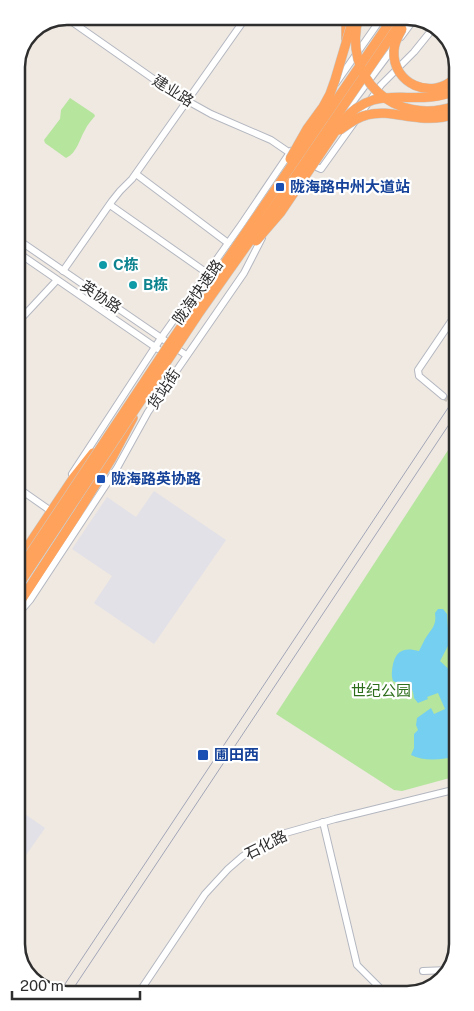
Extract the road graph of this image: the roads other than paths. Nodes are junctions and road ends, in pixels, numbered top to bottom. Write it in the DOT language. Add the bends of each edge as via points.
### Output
graph roads {
  1 [pos="76,25"];
  2 [pos="241,25"];
  3 [pos="346,25"];
  4 [pos="350,25"];
  5 [pos="357,25"];
  6 [pos="378,25"];
  7 [pos="384,25"];
  8 [pos="388,25"];
  9 [pos="399,25"];
  10 [pos="405,25"];
  11 [pos="410,25"];
  12 [pos="430,32"];
  13 [pos="346,44"];
  14 [pos="449,82"];
  15 [pos="449,92"];
  16 [pos="187,101"];
  17 [pos="449,108"];
  18 [pos="449,117"];
  19 [pos="329,140"];
  20 [pos="290,153"];
  21 [pos="309,163"];
  22 [pos="136,174"];
  23 [pos="269,198"];
  24 [pos="110,205"];
  25 [pos="228,243"];
  26 [pos="25,245"];
  27 [pos="25,258"];
  28 [pos="230,269"];
  29 [pos="63,271"];
  30 [pos="207,273"];
  31 [pos="57,280"];
  32 [pos="25,314"];
  33 [pos="449,324"];
  34 [pos="161,338"];
  35 [pos="156,347"];
  36 [pos="186,356"];
  37 [pos="180,364"];
  38 [pos="147,391"];
  39 [pos="442,396"];
  40 [pos="120,419"];
  41 [pos="25,493"];
  42 [pos="48,509"];
  43 [pos="25,545"];
  44 [pos="25,550"];
  45 [pos="25,562"];
  46 [pos="25,575"];
  47 [pos="25,595"];
  48 [pos="25,605"];
  49 [pos="449,791"];
  50 [pos="323,822"];
  51 [pos="439,970"];
  52 [pos="423,971"];
  53 [pos="143,986"];
  54 [pos="378,986"];
  1 -- 16 [label="street, 建业路"];
  2 -- 16 [label="street"];
  3 -- 13 [label="highway, bridge"];
  4 -- 13 [label="highway, bridge"];
  5 -- 17 [label="highway, bridge" via="357,57 365,76 378,93 391,103 410,110 423,112"];
  6 -- 20 [label="street" via="300,132"];
  7 -- 20 [label="street" via="310,131"];
  8 -- 23 [label="highway, 陇海快速路, bridge"];
  9 -- 28 [label="highway, 陇海快速路, bridge"];
  10 -- 14 [label="highway, bridge" via="394,48 394,60 400,74 412,85 427,89 442,87"];
  11 -- 21 [label="street, 货站街"];
  12 -- 21 [label="street" via="381,85 321,169"];
  13 -- 23 [label="highway, bridge" via="327,100"];
  15 -- 19 [label="highway, bridge" via="429,98 378,98 364,103 345,118"];
  16 -- 20 [label="street, 建业路" via="271,140"];
  16 -- 22 [label="street"];
  18 -- 19 [label="highway, bridge" via="367,115 349,123"];
  19 -- 28 [label="highway, bridge" via="275,220"];
  20 -- 25 [label="street, 货站街"];
  21 -- 36 [label="street, 货站街" via="276,210 244,273"];
  22 -- 24 [label="street"];
  22 -- 25 [label="street"];
  23 -- 40 [label="highway, 陇海快速路, bridge"];
  24 -- 29 [label="street"];
  24 -- 30 [label="street"];
  25 -- 30 [label="street, 货站街"];
  26 -- 29 [label="street, 英协路"];
  27 -- 31 [label="street, 英协路"];
  28 -- 38 [label="highway, 陇海快速路, bridge"];
  29 -- 34 [label="street, 英协路"];
  30 -- 34 [label="street, 货站街"];
  31 -- 32 [label="street"];
  31 -- 35 [label="street, 英协路"];
  33 -- 39 [label="street" via="418,370 418,376"];
  34 -- 35 [label="street, 货站街"];
  34 -- 36 [label="street, 英协路"];
  35 -- 37 [label="street, 英协路"];
  35 -- 42 [label="street, 货站街"];
  36 -- 37 [label="street, 货站街"];
  37 -- 48 [label="street, 货站街" via="148,412 117,468"];
  38 -- 46 [label="highway, 陇海快速路, bridge"];
  38 -- 47 [label="highway, bridge" via="112,458"];
  40 -- 44 [label="highway, bridge" via="74,476"];
  40 -- 45 [label="highway, 陇海快速路, bridge"];
  41 -- 42 [label="street"];
  42 -- 43 [label="street, 货站街"];
  49 -- 50 [label="street, 石化路"];
  50 -- 53 [label="street, 石化路" via="282,834 228,868 205,894"];
  50 -- 54 [label="street" via="357,965"];
  51 -- 52 [label="street"];
}
